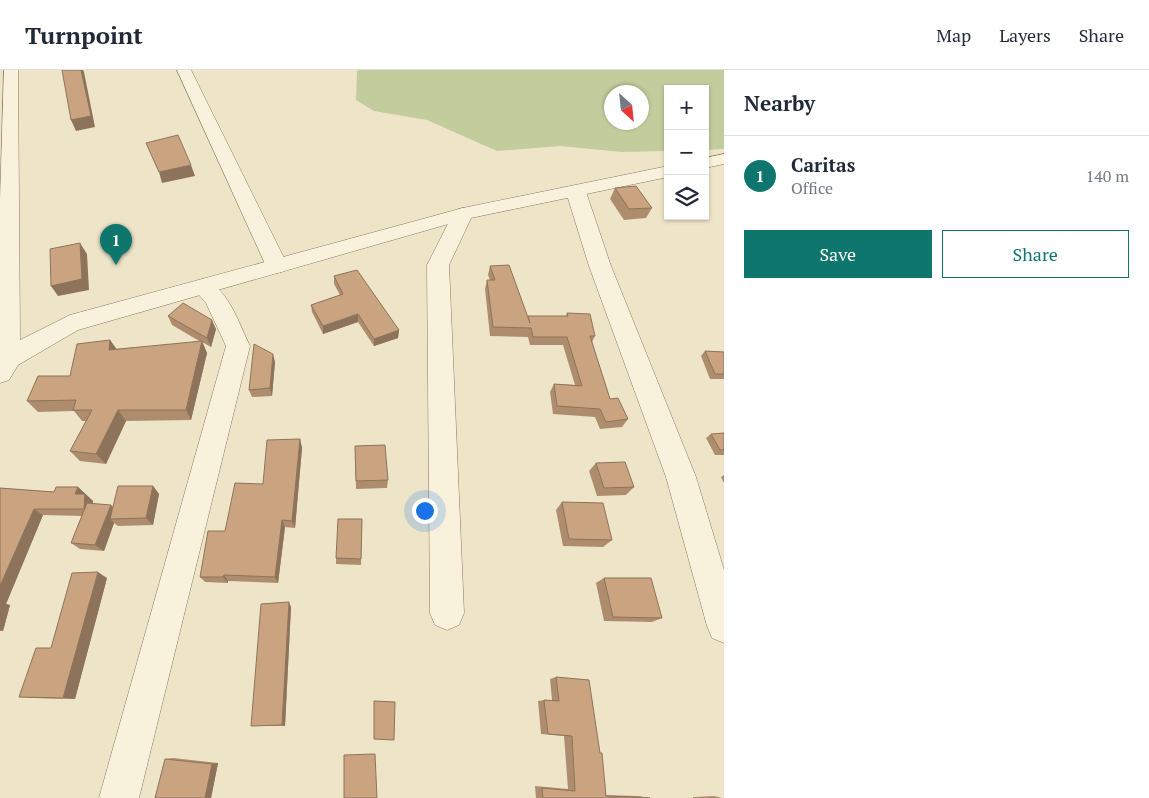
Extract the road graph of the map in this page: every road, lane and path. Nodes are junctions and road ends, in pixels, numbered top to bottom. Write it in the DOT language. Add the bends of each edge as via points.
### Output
graph roads {
  1 [pos="184,70"];
  2 [pos="7,80"];
  3 [pos="724,159"];
  4 [pos="709,162"];
  5 [pos="664,172"];
  6 [pos="4,173"];
  7 [pos="576,192"];
  8 [pos="463,214"];
  9 [pos="277,266"];
  10 [pos="203,287"];
  11 [pos="2,365"];
  12 [pos="447,613"];
  13 [pos="724,626"];
  14 [pos="120,798"];
  1 -- 9 [label="street"];
  2 -- 6 [label="street"];
  3 -- 4 [label="street"];
  5 -- 7 [label="street"];
  6 -- 11 [label="street"];
  7 -- 8 [label="street"];
  7 -- 13 [label="street" via="600,266 680,477"];
  8 -- 9 [label="street"];
  8 -- 12 [label="street" via="438,265"];
  9 -- 10 [label="street"];
  10 -- 11 [label="street" via="70,324"];
  10 -- 14 [label="street" via="215,299 238,346"];
}
